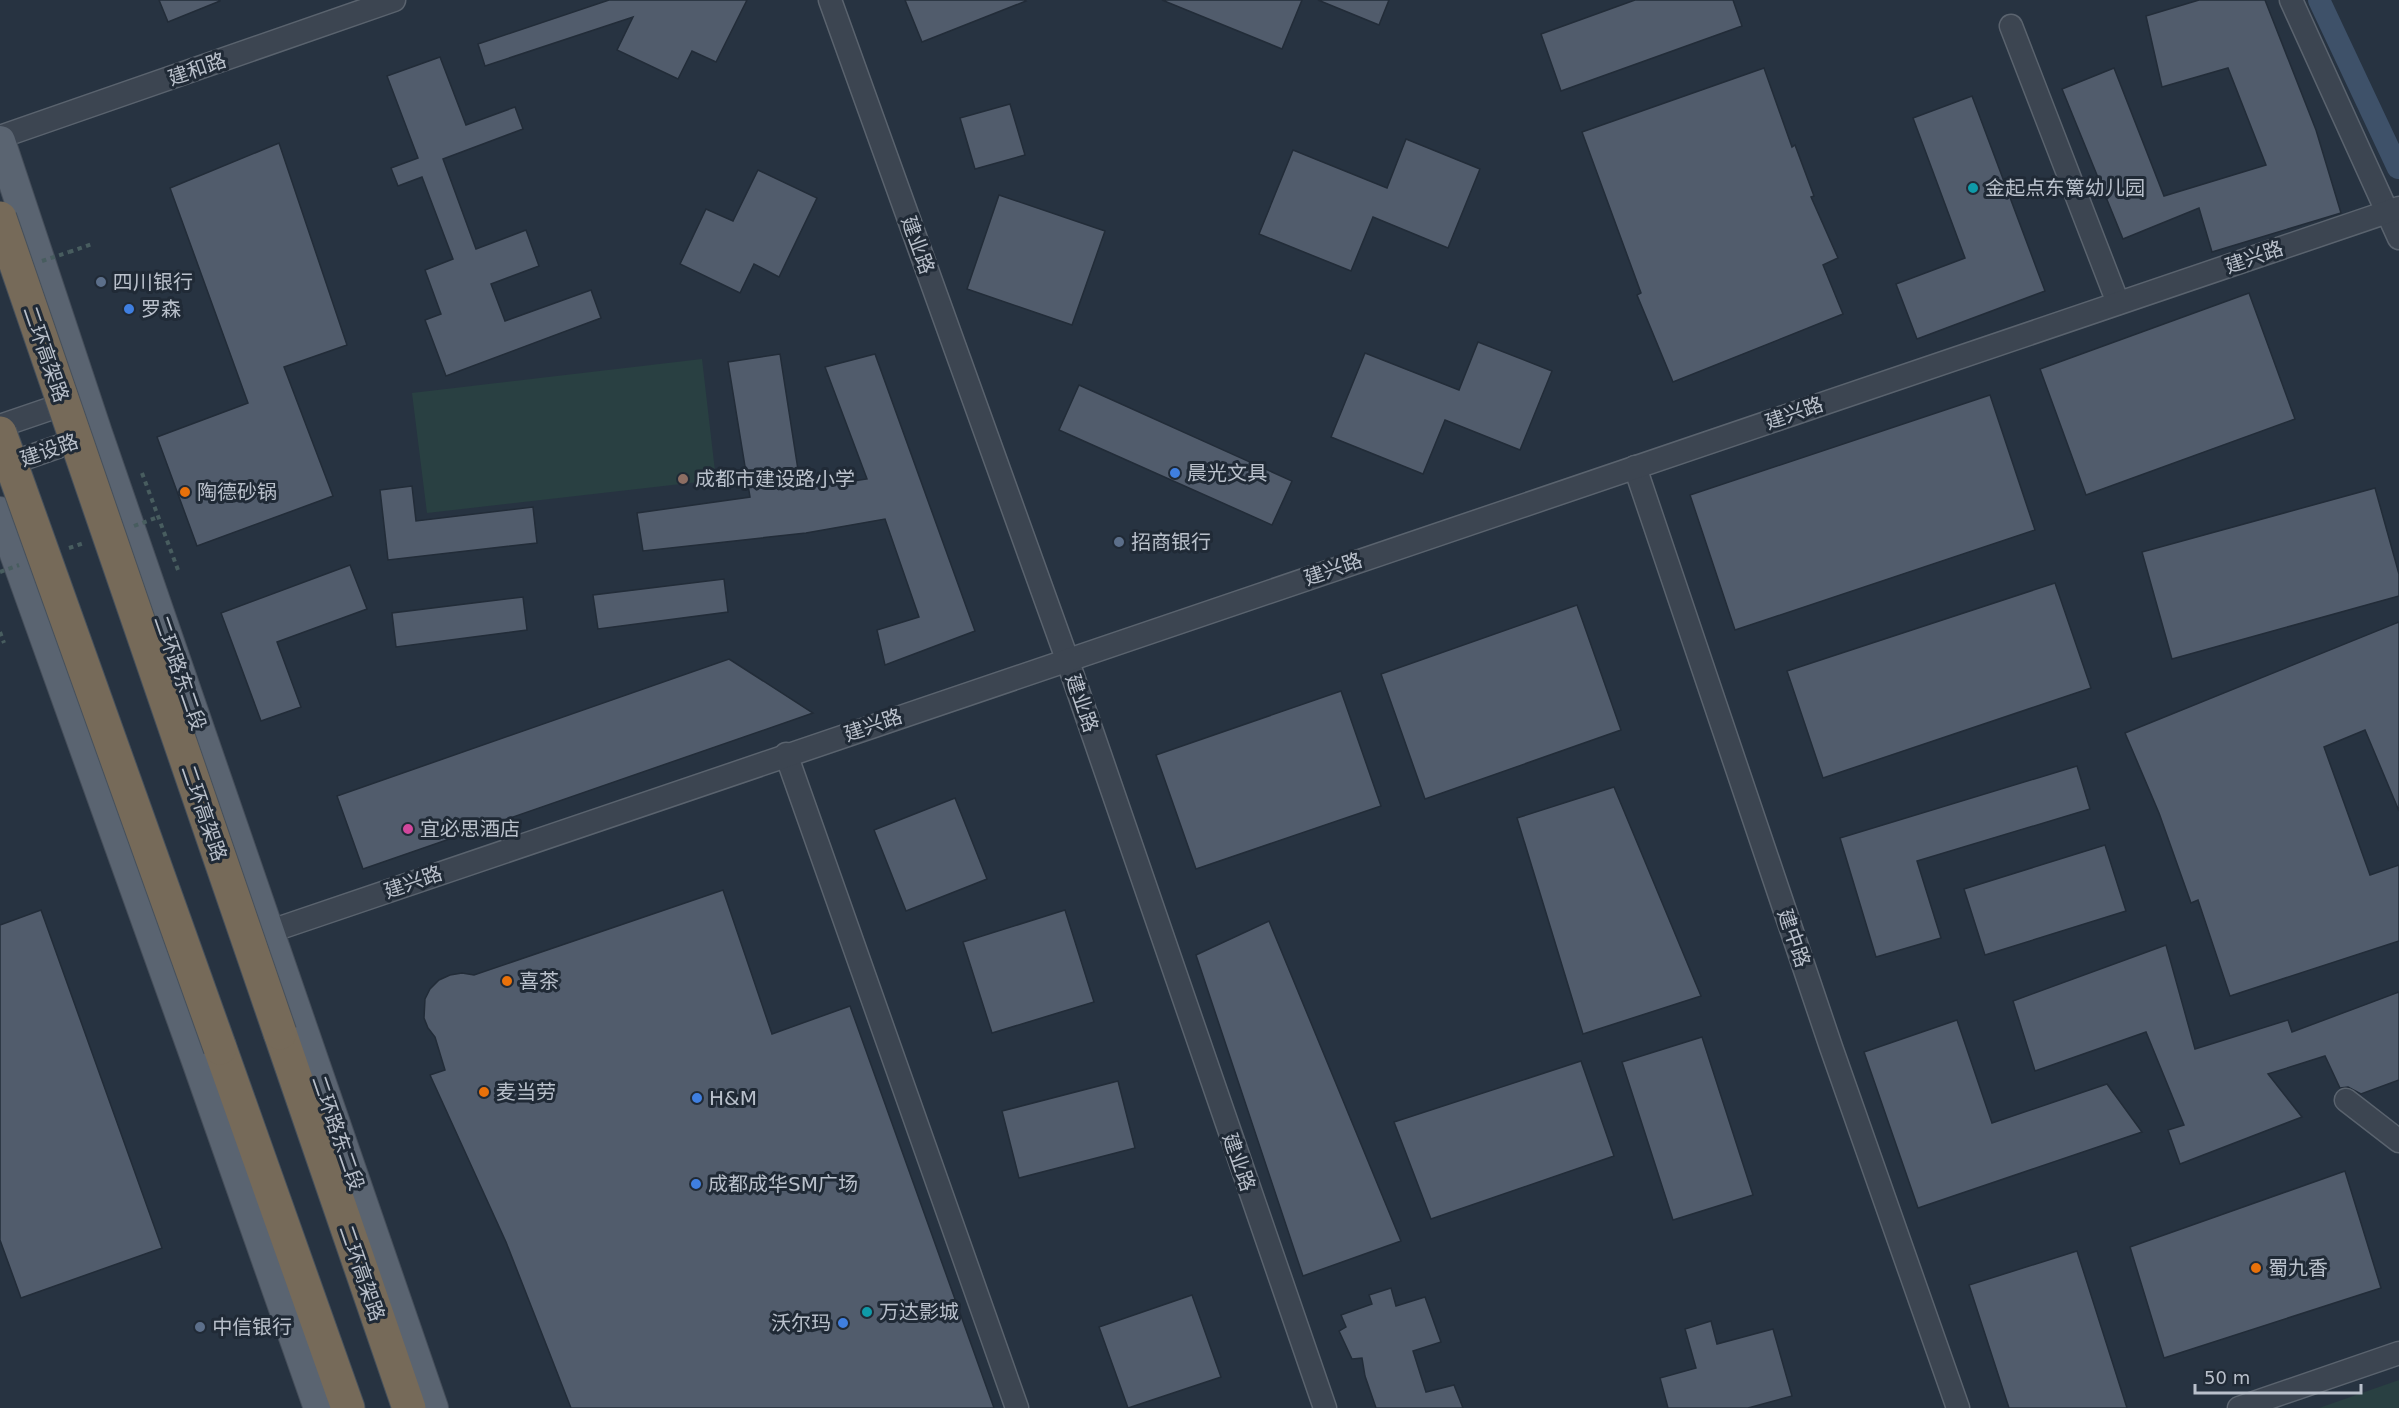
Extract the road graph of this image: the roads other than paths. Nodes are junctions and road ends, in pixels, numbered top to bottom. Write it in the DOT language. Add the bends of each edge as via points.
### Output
graph roads {
  1 [pos="394,0"];
  2 [pos="830,0"];
  3 [pos="2291,0"];
  4 [pos="2011,26"];
  5 [pos="0,139"];
  6 [pos="2393,210"];
  7 [pos="0,218"];
  8 [pos="2399,238"];
  9 [pos="2118,303"];
  10 [pos="86,397"];
  11 [pos="0,426"];
  12 [pos="0,433"];
  13 [pos="97,433"];
  14 [pos="0,467"];
  15 [pos="1635,467"];
  16 [pos="0,512"];
  17 [pos="1067,659"];
  18 [pos="786,754"];
  19 [pos="268,932"];
  20 [pos="2346,1100"];
  21 [pos="2399,1141"];
  22 [pos="2399,1353"];
  23 [pos="319,1408"];
  24 [pos="348,1408"];
  25 [pos="409,1408"];
  26 [pos="434,1408"];
  27 [pos="1017,1408"];
  28 [pos="1325,1408"];
  29 [pos="1958,1408"];
  30 [pos="2239,1408"];
  1 -- 5 [label="street, 建和路"];
  2 -- 17 [label="street, 建业路"];
  3 -- 6 [label="street"];
  4 -- 9 [label="street"];
  5 -- 10 [label="main road, 二环路东二段"];
  6 -- 8 [label="street"];
  6 -- 9 [label="street, 建兴路"];
  7 -- 25 [label="highway, 二环高架路, bridge"];
  9 -- 15 [label="street, 建兴路"];
  10 -- 11 [label="street, 建设路"];
  10 -- 13 [label="main road, 二环路东二段"];
  12 -- 24 [label="highway, bridge"];
  13 -- 14 [label="street, 建设路"];
  13 -- 19 [label="main road, 二环路东二段"];
  15 -- 17 [label="street, 建兴路"];
  15 -- 29 [label="street, 建中路"];
  16 -- 23 [label="main road"];
  17 -- 18 [label="street, 建兴路"];
  17 -- 28 [label="street, 建业路"];
  18 -- 19 [label="street, 建兴路"];
  18 -- 27 [label="street"];
  19 -- 26 [label="main road, 二环路东二段"];
  20 -- 21 [label="street"];
  22 -- 30 [label="street"];
}
